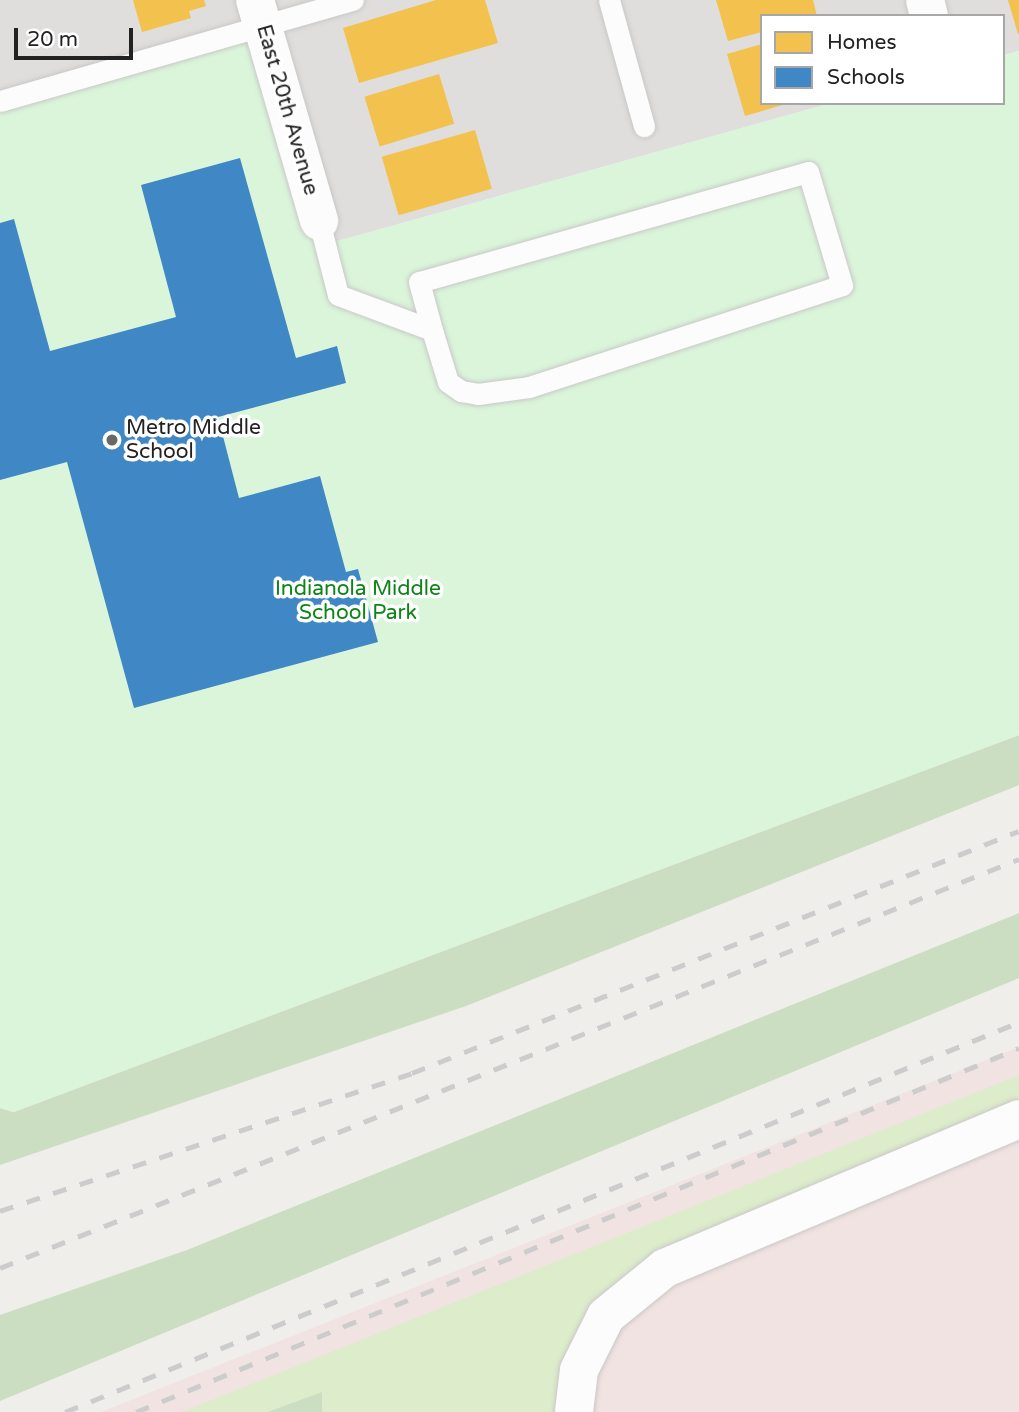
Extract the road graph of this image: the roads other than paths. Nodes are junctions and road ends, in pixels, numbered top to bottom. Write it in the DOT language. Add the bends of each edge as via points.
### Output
graph roads {
  1 [pos="353,0"];
  2 [pos="609,0"];
  3 [pos="259,14"];
  4 [pos="0,101"];
  5 [pos="643,126"];
  6 [pos="318,221"];
  7 [pos="432,330"];
  8 [pos="1019,1119"];
  9 [pos="575,1412"];
  1 -- 3 [label="lane"];
  2 -- 5 [label="lane"];
  3 -- 4 [label="lane"];
  3 -- 6 [label="street, East 20th Avenue"];
  6 -- 7 [label="lane" via="338,295"];
  7 -- 7 [label="lane" via="448,383 478,394 529,387 842,285 808,172 419,282"];
  8 -- 9 [label="street" via="665,1268 606,1315 579,1370"];
}
